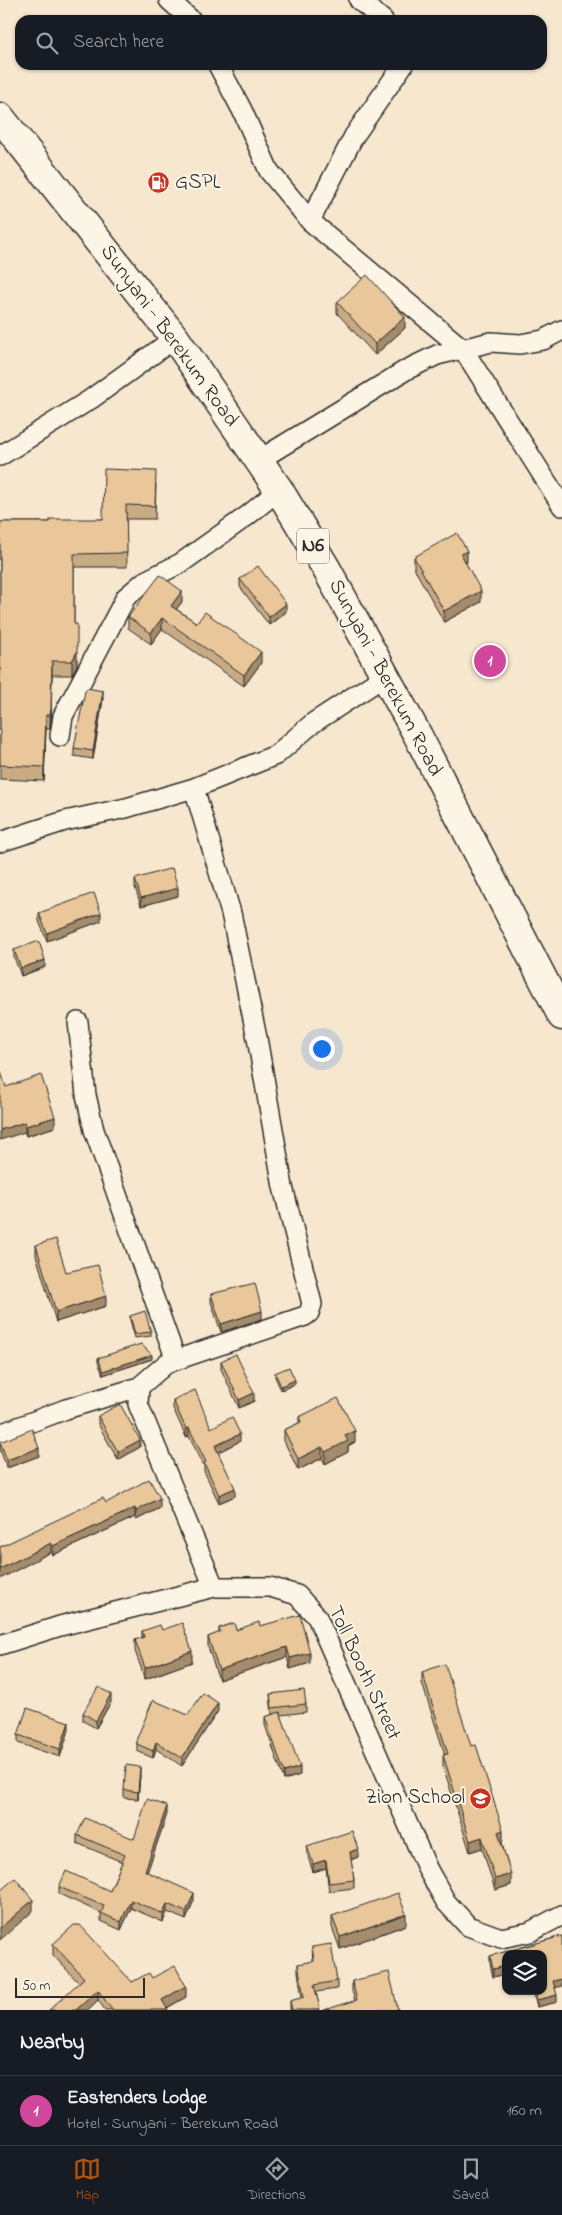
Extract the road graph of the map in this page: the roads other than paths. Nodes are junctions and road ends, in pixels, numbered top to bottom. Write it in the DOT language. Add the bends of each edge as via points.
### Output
graph roads {
  1 [pos="169,0"];
  2 [pos="359,0"];
  3 [pos="186,15"];
  4 [pos="377,15"];
  5 [pos="221,70"];
  6 [pos="400,70"];
  7 [pos="0,117"];
  8 [pos="310,220"];
  9 [pos="562,330"];
  10 [pos="175,338"];
  11 [pos="463,348"];
  12 [pos="0,456"];
  13 [pos="259,460"];
  14 [pos="279,490"];
  15 [pos="562,506"];
  16 [pos="385,676"];
  17 [pos="60,736"];
  18 [pos="194,788"];
  19 [pos="0,842"];
  20 [pos="562,1016"];
  21 [pos="78,1022"];
  22 [pos="176,1360"];
  23 [pos="139,1387"];
  24 [pos="0,1434"];
  25 [pos="214,1587"];
  26 [pos="0,1645"];
  27 [pos="562,1915"];
  1 -- 3 [label="street"];
  2 -- 4 [label="street"];
  5 -- 8 [label="street" via="269,170"];
  6 -- 8 [label="street" via="354,136"];
  7 -- 10 [label="main road, Sunyani - Berekum Road / N6"];
  8 -- 11 [label="street"];
  9 -- 11 [label="street" via="543,340 520,344 491,342"];
  10 -- 12 [label="street" via="90,399"];
  10 -- 13 [label="main road, Sunyani - Berekum Road / N6"];
  11 -- 13 [label="street" via="437,355 406,370"];
  11 -- 15 [label="street"];
  13 -- 14 [label="main road, Sunyani - Berekum Road / N6"];
  14 -- 16 [label="main road, Sunyani - Berekum Road / N6"];
  14 -- 17 [label="street" via="247,516 181,562 145,581 126,597 63,716"];
  16 -- 18 [label="street" via="313,723 276,755"];
  16 -- 20 [label="main road, Sunyani - Berekum Road / N6"];
  18 -- 19 [label="street" via="126,808 65,821"];
  18 -- 22 [label="street" via="231,913 284,1187 312,1304 305,1316"];
  21 -- 22 [label="street" via="86,1095 94,1130"];
  22 -- 23 [label="street"];
  23 -- 24 [label="street" via="66,1409"];
  23 -- 25 [label="street" via="138,1404"];
  25 -- 26 [label="street, Toll Booth Street" via="60,1626"];
  25 -- 27 [label="street, Toll Booth Street" via="270,1587 297,1595 316,1617 428,1870 446,1902 468,1926 501,1938 530,1932"];
}
